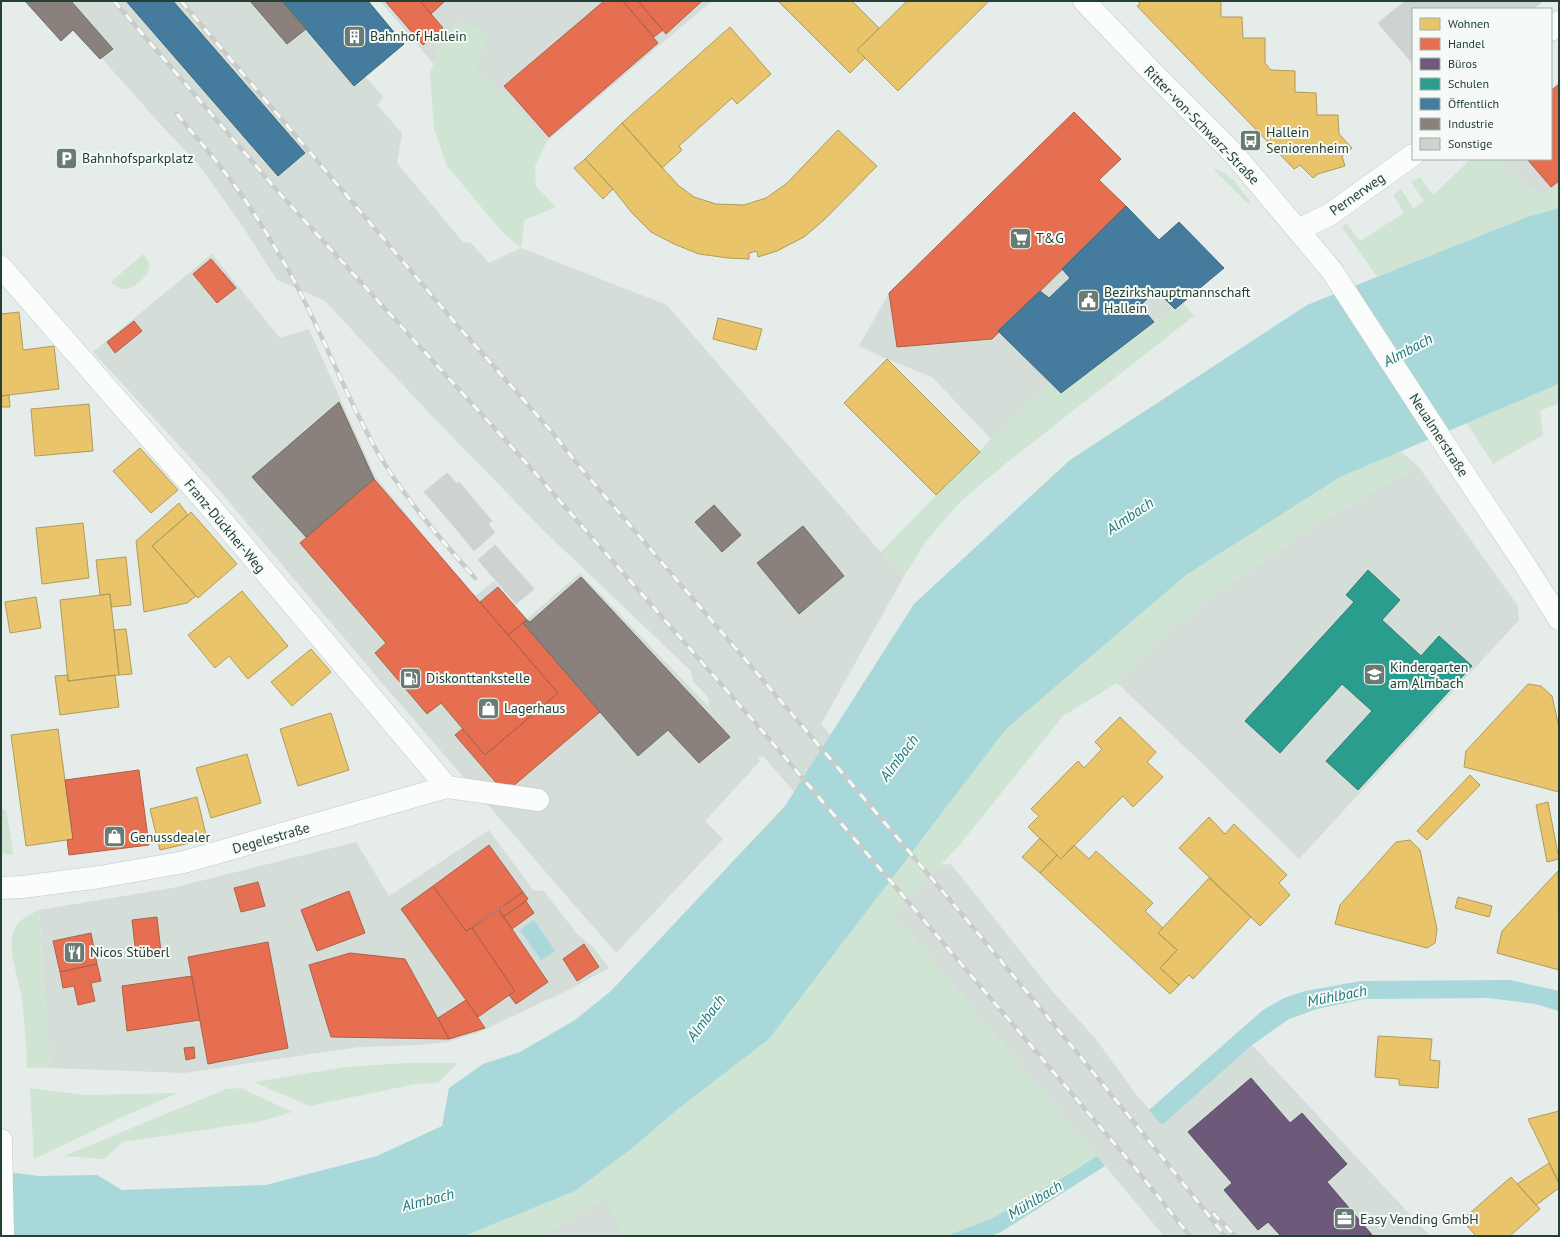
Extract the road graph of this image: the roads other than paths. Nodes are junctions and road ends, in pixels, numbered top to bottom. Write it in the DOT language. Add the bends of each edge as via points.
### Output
graph roads {
  1 [pos="1085,1"];
  2 [pos="1412,156"];
  3 [pos="1298,230"];
  4 [pos="1317,252"];
  5 [pos="1,267"];
  6 [pos="1559,619"];
  7 [pos="447,787"];
  8 [pos="538,800"];
  9 [pos="1,888"];
  10 [pos="1,1140"];
  11 [pos="4,1236"];
  1 -- 3 [label="street, Ritter-von-Schwarz-Straße" via="1234,154"];
  2 -- 3 [label="street, Pernerweg" via="1328,215"];
  3 -- 4 [label="street, Ritter-von-Schwarz-Straße"];
  4 -- 6 [label="street, Neualmerstraße" via="1526,565"];
  5 -- 7 [label="street, Franz-Dückher-Weg" via="213,510"];
  7 -- 8 [label="street, Degelestraße"];
  7 -- 9 [label="street, Degelestraße" via="184,862 100,877"];
  10 -- 11 [label="street"];
}
